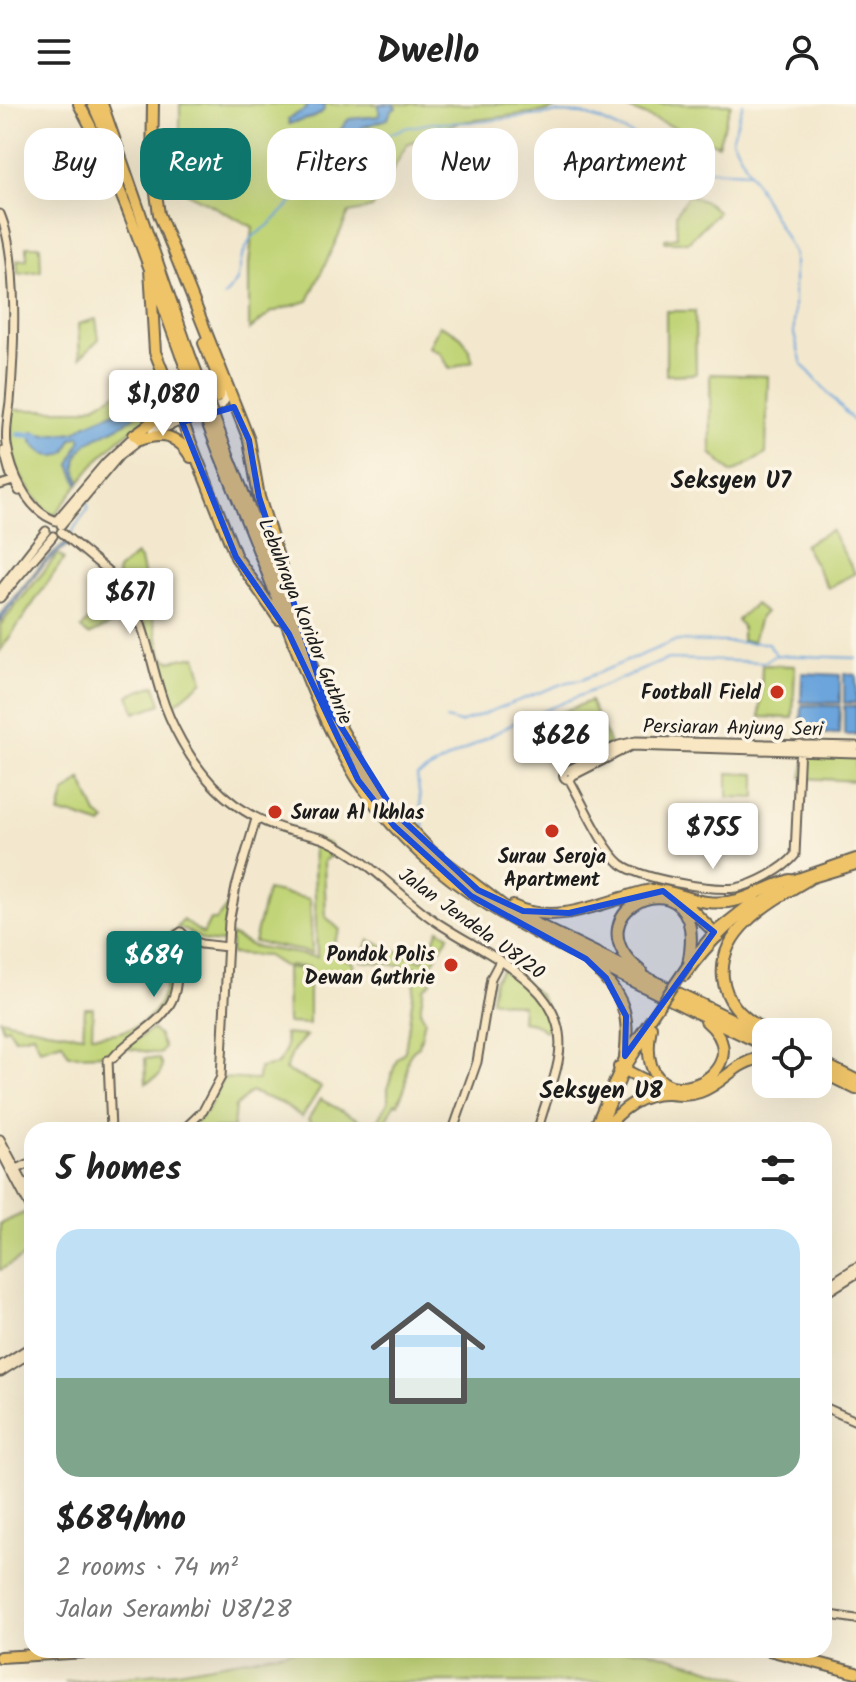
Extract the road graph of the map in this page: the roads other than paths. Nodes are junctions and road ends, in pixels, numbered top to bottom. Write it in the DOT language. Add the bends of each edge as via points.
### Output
graph roads {
  1 [pos="79,104"];
  2 [pos="93,104"];
  3 [pos="102,104"];
  4 [pos="146,104"];
  5 [pos="153,104"];
  6 [pos="129,210"];
  7 [pos="0,214"];
  8 [pos="150,269"];
  9 [pos="185,354"];
  10 [pos="223,369"];
  11 [pos="164,375"];
  12 [pos="226,400"];
  13 [pos="203,405"];
  14 [pos="241,418"];
  15 [pos="180,419"];
  16 [pos="136,438"];
  17 [pos="222,449"];
  18 [pos="14,477"];
  19 [pos="205,478"];
  20 [pos="1,484"];
  21 [pos="55,528"];
  22 [pos="0,590"];
  23 [pos="0,598"];
  24 [pos="289,634"];
  25 [pos="308,654"];
  26 [pos="856,746"];
  27 [pos="800,748"];
  28 [pos="856,753"];
  29 [pos="583,769"];
  30 [pos="570,775"];
  31 [pos="579,796"];
  32 [pos="256,819"];
  33 [pos="856,858"];
  34 [pos="856,865"];
  35 [pos="809,879"];
  36 [pos="790,880"];
  37 [pos="478,890"];
  38 [pos="676,896"];
  39 [pos="716,934"];
  40 [pos="227,947"];
  41 [pos="586,959"];
  42 [pos="500,961"];
  43 [pos="688,964"];
  44 [pos="655,982"];
  45 [pos="658,1012"];
  46 [pos="697,1013"];
  47 [pos="752,1023"];
  48 [pos="651,1027"];
  49 [pos="752,1027"];
  50 [pos="752,1039"];
  51 [pos="752,1059"];
  52 [pos="623,1064"];
  53 [pos="832,1068"];
  54 [pos="832,1077"];
  55 [pos="856,1080"];
  56 [pos="856,1089"];
  57 [pos="675,1095"];
  58 [pos="111,1122"];
  59 [pos="191,1122"];
  60 [pos="456,1122"];
  61 [pos="540,1122"];
  62 [pos="597,1122"];
  63 [pos="605,1122"];
  64 [pos="610,1122"];
  65 [pos="0,1139"];
  66 [pos="0,1150"];
  67 [pos="24,1166"];
  68 [pos="14,1171"];
  69 [pos="24,1187"];
  70 [pos="24,1193"];
  71 [pos="856,1267"];
  72 [pos="856,1274"];
  73 [pos="832,1283"];
  74 [pos="832,1289"];
  75 [pos="24,1352"];
  76 [pos="24,1357"];
  77 [pos="0,1371"];
  78 [pos="832,1412"];
  79 [pos="856,1422"];
  80 [pos="832,1616"];
  81 [pos="856,1621"];
  82 [pos="24,1650"];
  83 [pos="0,1651"];
  84 [pos="24,1656"];
  85 [pos="0,1657"];
  86 [pos="799,1658"];
  87 [pos="826,1658"];
  88 [pos="856,1666"];
  89 [pos="856,1673"];
  1 -- 6 [label="highway, Lebuhraya Koridor Guthrie"];
  2 -- 6 [label="highway" via="120,166"];
  3 -- 9 [label="highway, Lebuhraya Koridor Guthrie"];
  4 -- 13 [label="highway" via="145,172 153,216 220,381 219,396"];
  5 -- 10 [label="highway" via="152,166 159,214"];
  6 -- 8 [label="highway, Lebuhraya Koridor Guthrie"];
  7 -- 18 [label="street" via="12,300 6,448"];
  8 -- 9 [label="highway, Lebuhraya Koridor Guthrie"];
  8 -- 11 [label="highway" via="152,338"];
  9 -- 17 [label="highway, Lebuhraya Koridor Guthrie, bridge"];
  10 -- 12 [label="street"];
  10 -- 14 [label="highway"];
  11 -- 15 [label="highway"];
  11 -- 16 [label="highway" via="164,409"];
  12 -- 13 [label="street"];
  12 -- 14 [label="street"];
  12 -- 15 [label="street"];
  13 -- 15 [label="street"];
  14 -- 25 [label="highway" via="259,497"];
  15 -- 16 [label="street"];
  15 -- 19 [label="highway"];
  16 -- 19 [label="highway" via="172,437"];
  16 -- 21 [label="street"];
  17 -- 24 [label="highway, Lebuhraya Koridor Guthrie"];
  17 -- 25 [label="highway, Lebuhraya Koridor Guthrie"];
  18 -- 20 [label="street"];
  18 -- 20 [label="street"];
  18 -- 21 [label="street, Jalan Jendela U8/20"];
  19 -- 24 [label="highway" via="236,557"];
  21 -- 22 [label="street"];
  21 -- 23 [label="street"];
  21 -- 32 [label="street, Jalan Jendela U8/20" via="121,588 147,636 161,696 190,752 219,791"];
  24 -- 41 [label="highway, Lebuhraya Koridor Guthrie" via="331,732 358,780 394,826 471,896"];
  25 -- 37 [label="highway, Lebuhraya Koridor Guthrie" via="327,704 395,813"];
  26 -- 27 [label="street, Persiaran Anjung Seri"];
  27 -- 28 [label="street, Persiaran Anjung Seri"];
  27 -- 29 [label="street, Persiaran Anjung Seri" via="631,746"];
  27 -- 30 [label="street, Persiaran Anjung Seri" via="636,741 619,745"];
  27 -- 31 [label="street" via="795,855 744,886 709,887 629,869 611,853"];
  29 -- 30 [label="street, Persiaran Anjung Seri"];
  29 -- 31 [label="street" via="577,780"];
  30 -- 31 [label="street"];
  32 -- 40 [label="street" via="233,898"];
  32 -- 42 [label="street, Jalan Jendela U8/20" via="323,839 357,856 429,916"];
  33 -- 36 [label="main road"];
  34 -- 35 [label="main road"];
  35 -- 39 [label="main road" via="759,903"];
  35 -- 47 [label="highway" via="748,921 725,953 723,974 730,1001"];
  36 -- 38 [label="highway" via="740,901"];
  36 -- 39 [label="main road" via="746,905"];
  37 -- 38 [label="highway" via="523,911 548,915 647,891"];
  37 -- 44 [label="highway, Lebuhraya Koridor Guthrie" via="542,929"];
  38 -- 39 [label="highway"];
  39 -- 43 [label="main road"];
  39 -- 45 [label="main road, bridge"];
  40 -- 58 [label="street" via="182,937 172,999 157,1020 112,1057"];
  40 -- 59 [label="street" via="221,1077"];
  41 -- 46 [label="highway, Lebuhraya Koridor Guthrie"];
  41 -- 52 [label="highway" via="623,1004 628,1029"];
  42 -- 60 [label="street" via="489,985 479,1054"];
  42 -- 61 [label="street, Jalan Jendela U8/20" via="537,989 558,1026 556,1066"];
  43 -- 44 [label="highway" via="692,934 686,913 661,898 636,901 620,922 619,944 622,953"];
  43 -- 45 [label="main road, bridge"];
  44 -- 49 [label="highway, Lebuhraya Koridor Guthrie"];
  45 -- 48 [label="main road"];
  45 -- 52 [label="main road"];
  46 -- 48 [label="highway" via="716,1033 722,1053 716,1071 695,1086 671,1085 653,1070 648,1056"];
  46 -- 50 [label="highway, Lebuhraya Koridor Guthrie"];
  48 -- 52 [label="main road"];
  51 -- 57 [label="highway" via="704,1091"];
  52 -- 57 [label="highway"];
  52 -- 62 [label="main road"];
  52 -- 63 [label="main road"];
  53 -- 55 [label="highway"];
  54 -- 56 [label="highway"];
  57 -- 64 [label="highway" via="638,1101"];
  65 -- 68 [label="street"];
  66 -- 68 [label="street"];
  67 -- 68 [label="street"];
  68 -- 69 [label="street"];
  68 -- 70 [label="street"];
  71 -- 73 [label="street"];
  72 -- 74 [label="street"];
  75 -- 77 [label="street"];
  76 -- 77 [label="street"];
  78 -- 79 [label="street"];
  80 -- 81 [label="street"];
  82 -- 83 [label="highway"];
  84 -- 85 [label="highway"];
  86 -- 89 [label="highway"];
  87 -- 88 [label="highway"];
}
